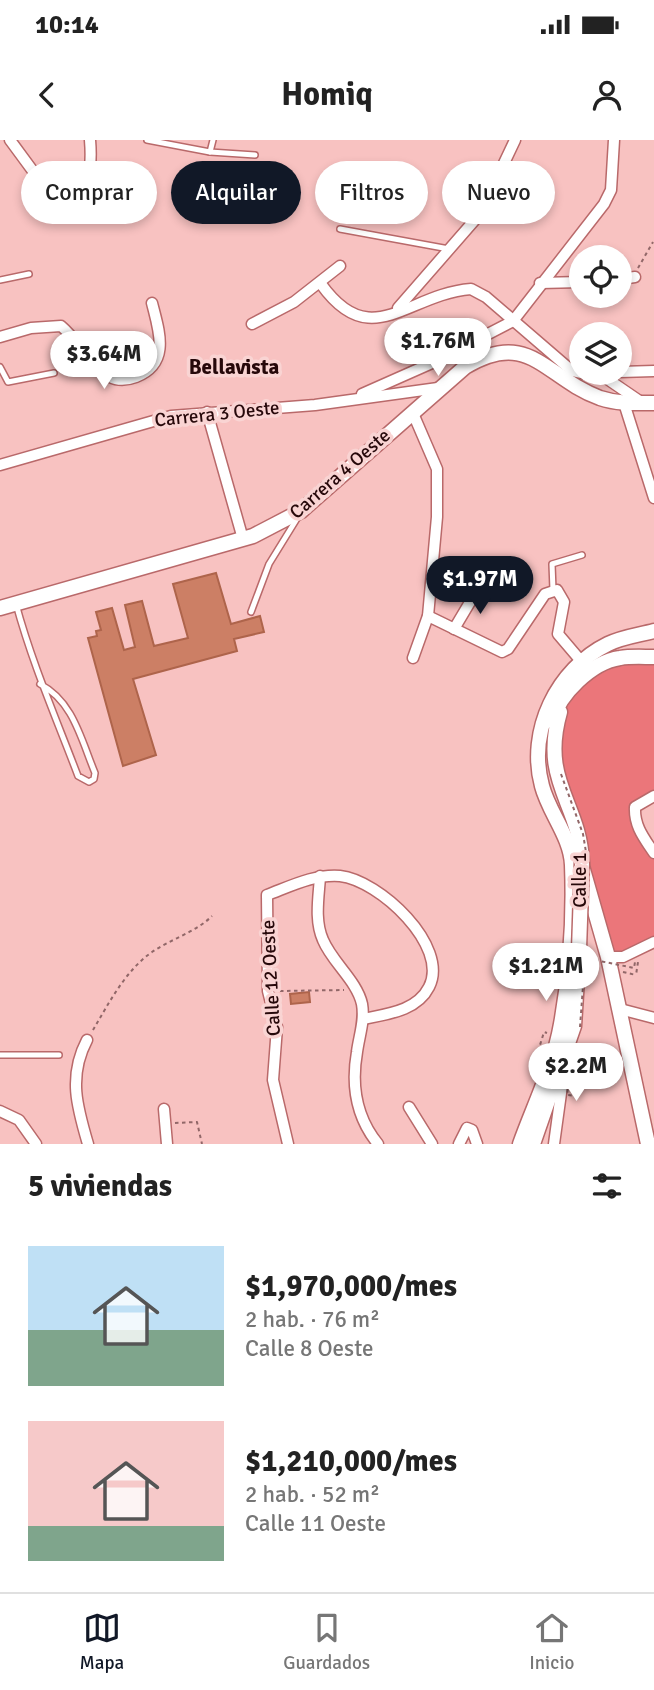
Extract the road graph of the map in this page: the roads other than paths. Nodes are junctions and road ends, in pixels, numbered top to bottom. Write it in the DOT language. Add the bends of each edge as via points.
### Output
graph roads {
  1 [pos="10,140"];
  2 [pos="90,140"];
  3 [pos="147,140"];
  4 [pos="213,140"];
  5 [pos="515,140"];
  6 [pos="614,140"];
  7 [pos="210,152"];
  8 [pos="255,155"];
  9 [pos="340,229"];
  10 [pos="452,249"];
  11 [pos="340,266"];
  12 [pos="29,274"];
  13 [pos="632,277"];
  14 [pos="635,277"];
  15 [pos="0,280"];
  16 [pos="569,282"];
  17 [pos="540,283"];
  18 [pos="321,284"];
  19 [pos="152,303"];
  20 [pos="394,312"];
  21 [pos="513,321"];
  22 [pos="252,324"];
  23 [pos="0,337"];
  24 [pos="0,367"];
  25 [pos="569,368"];
  26 [pos="654,371"];
  27 [pos="632,372"];
  28 [pos="54,373"];
  29 [pos="618,385"];
  30 [pos="438,388"];
  31 [pos="347,401"];
  32 [pos="624,403"];
  33 [pos="648,403"];
  34 [pos="207,412"];
  35 [pos="415,418"];
  36 [pos="0,465"];
  37 [pos="654,498"];
  38 [pos="300,511"];
  39 [pos="243,539"];
  40 [pos="582,555"];
  41 [pos="479,587"];
  42 [pos="553,590"];
  43 [pos="16,604"];
  44 [pos="0,608"];
  45 [pos="251,612"];
  46 [pos="428,616"];
  47 [pos="454,629"];
  48 [pos="654,633"];
  49 [pos="654,652"];
  50 [pos="654,657"];
  51 [pos="413,658"];
  52 [pos="615,659"];
  53 [pos="581,661"];
  54 [pos="40,684"];
  55 [pos="565,697"];
  56 [pos="654,796"];
  57 [pos="654,853"];
  58 [pos="572,862"];
  59 [pos="320,876"];
  60 [pos="598,912"];
  61 [pos="654,942"];
  62 [pos="602,958"];
  63 [pos="620,1009"];
  64 [pos="654,1017"];
  65 [pos="363,1018"];
  66 [pos="87,1040"];
  67 [pos="0,1055"];
  68 [pos="59,1055"];
  69 [pos="565,1058"];
  70 [pos="409,1107"];
  71 [pos="164,1109"];
  72 [pos="0,1111"];
  73 [pos="36,1144"];
  74 [pos="88,1144"];
  75 [pos="167,1144"];
  76 [pos="288,1144"];
  77 [pos="377,1144"];
  78 [pos="432,1144"];
  79 [pos="459,1144"];
  80 [pos="477,1144"];
  81 [pos="520,1144"];
  82 [pos="533,1144"];
  83 [pos="554,1144"];
  84 [pos="648,1144"];
  1 -- 2 [label="street" via="38,178 62,191 80,188 86,180 92,159"];
  3 -- 7 [label="lane"];
  4 -- 7 [label="lane"];
  5 -- 10 [label="street" via="481,214"];
  6 -- 17 [label="street" via="611,190 604,204"];
  7 -- 8 [label="lane"];
  9 -- 10 [label="lane"];
  10 -- 20 [label="street"];
  11 -- 18 [label="street"];
  12 -- 15 [label="lane"];
  13 -- 14 [label="street"];
  16 -- 17 [label="street"];
  17 -- 21 [label="street"];
  18 -- 20 [label="street" via="338,305 359,318 372,320"];
  18 -- 22 [label="street"];
  19 -- 23 [label="street" via="160,339 158,360 152,369 131,379 108,376 61,326"];
  20 -- 21 [label="street" via="471,289"];
  21 -- 25 [label="street"];
  21 -- 31 [label="street"];
  24 -- 28 [label="lane" via="8,382"];
  26 -- 27 [label="street"];
  29 -- 33 [label="street"];
  30 -- 31 [label="street, Carrera 3 Oeste"];
  30 -- 32 [label="street, Carrera 4 Oeste" via="483,356 520,351 587,392"];
  30 -- 38 [label="street, Carrera 4 Oeste"];
  31 -- 34 [label="street, Carrera 3 Oeste"];
  32 -- 33 [label="street, Carrera 4 Oeste"];
  32 -- 37 [label="street"];
  34 -- 36 [label="street, Carrera 3 Oeste" via="137,424"];
  34 -- 39 [label="street"];
  35 -- 46 [label="street" via="436,469 437,517"];
  38 -- 39 [label="street, Carrera 4 Oeste"];
  38 -- 45 [label="lane" via="269,564"];
  39 -- 43 [label="street, Carrera 4 Oeste"];
  40 -- 42 [label="lane" via="552,564"];
  41 -- 47 [label="street"];
  42 -- 47 [label="street" via="545,594 502,652"];
  42 -- 53 [label="street" via="564,597 560,638"];
  43 -- 44 [label="street, Carrera 4 Oeste"];
  43 -- 54 [label="lane"];
  46 -- 47 [label="street"];
  46 -- 51 [label="street"];
  48 -- 53 [label="street" via="620,639"];
  49 -- 52 [label="street" via="634,652"];
  50 -- 52 [label="street"];
  52 -- 53 [label="street"];
  52 -- 55 [label="street" via="590,672"];
  53 -- 58 [label="street" via="562,682 546,711 539,754 541,786"];
  54 -- 54 [label="lane" via="66,703 94,773 89,782 78,776"];
  55 -- 60 [label="street" via="548,737 546,775"];
  55 -- 69 [label="street, Calle 1, bridge" via="555,737 559,771 581,851 574,1026"];
  56 -- 57 [label="street" via="635,807 637,827"];
  58 -- 60 [label="street"];
  58 -- 81 [label="street" via="561,1024"];
  59 -- 65 [label="street" via="318,915 323,941 355,990"];
  59 -- 65 [label="street" via="352,879 387,897 410,920 433,966 430,986 417,1000 398,1012"];
  59 -- 76 [label="street, Calle 12 Oeste" via="267,895 268,991 277,1027 272,1080"];
  60 -- 62 [label="street"];
  61 -- 62 [label="street" via="623,957"];
  62 -- 63 [label="street"];
  63 -- 64 [label="street"];
  63 -- 84 [label="street"];
  65 -- 77 [label="street" via="356,1055 356,1098 361,1118"];
  66 -- 74 [label="street" via="77,1060 77,1090"];
  67 -- 68 [label="lane"];
  69 -- 82 [label="street, Calle 1"];
  69 -- 83 [label="street"];
  70 -- 78 [label="street"];
  71 -- 75 [label="street"];
  72 -- 73 [label="street" via="19,1120"];
  79 -- 80 [label="street" via="467,1128"];
}
